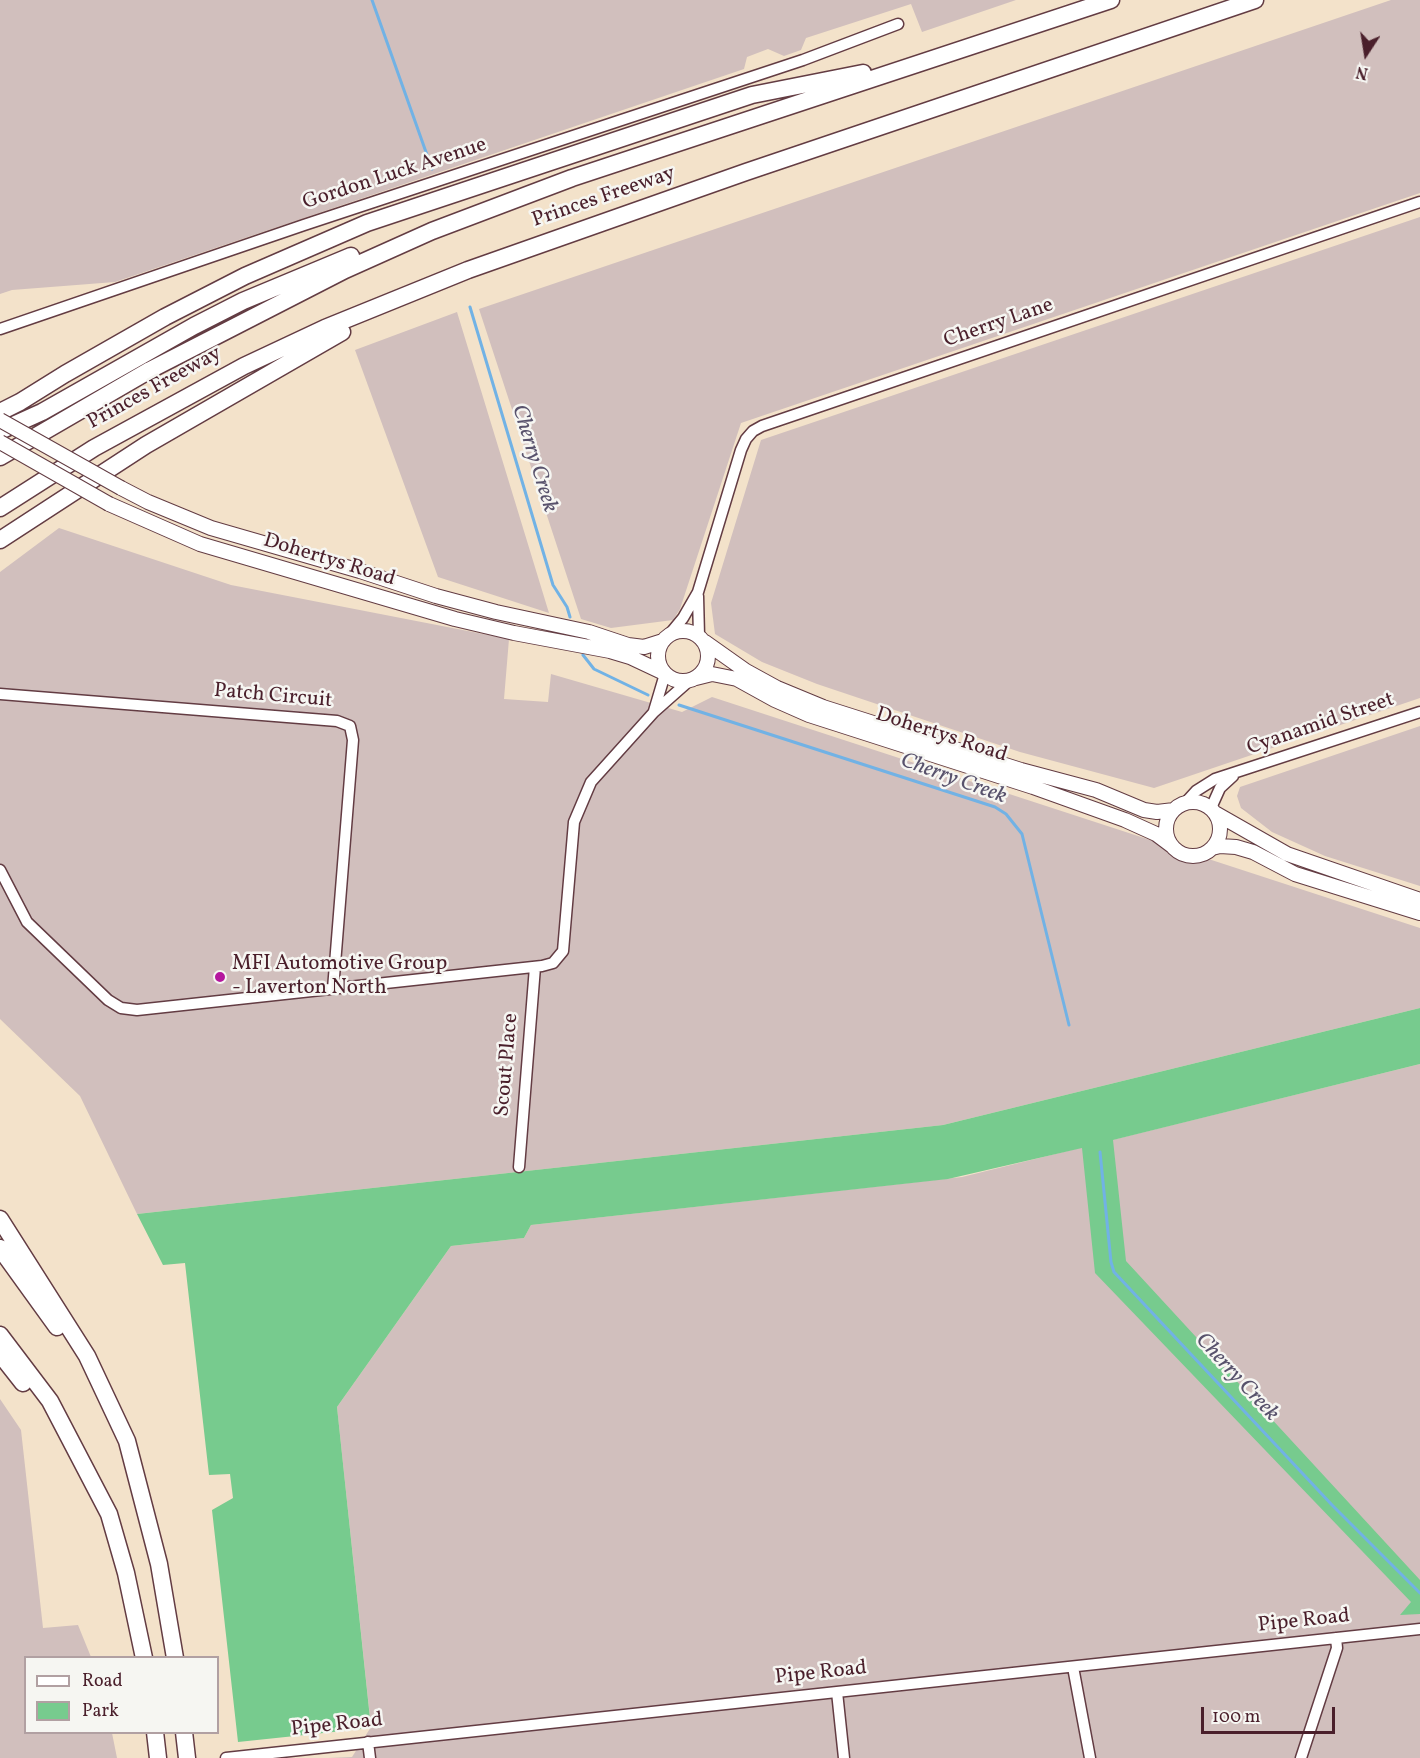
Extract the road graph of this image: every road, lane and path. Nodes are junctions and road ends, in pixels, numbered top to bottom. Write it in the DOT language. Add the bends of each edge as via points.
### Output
graph roads {
  1 [pos="1111,0"];
  2 [pos="1255,0"];
  3 [pos="898,24"];
  4 [pos="935,58"];
  5 [pos="572,178"];
  6 [pos="1420,202"];
  7 [pos="468,270"];
  8 [pos="0,329"];
  9 [pos="104,396"];
  10 [pos="0,412"];
  11 [pos="0,420"];
  12 [pos="0,431"];
  13 [pos="0,442"];
  14 [pos="0,457"];
  15 [pos="0,466"];
  16 [pos="0,508"];
  17 [pos="0,540"];
  18 [pos="698,592"];
  19 [pos="666,638"];
  20 [pos="702,639"];
  21 [pos="665,673"];
  22 [pos="692,680"];
  23 [pos="0,694"];
  24 [pos="654,712"];
  25 [pos="1420,712"];
  26 [pos="1235,774"];
  27 [pos="1180,806"];
  28 [pos="1213,811"];
  29 [pos="1172,846"];
  30 [pos="1212,848"];
  31 [pos="0,870"];
  32 [pos="1420,900"];
  33 [pos="1420,914"];
  34 [pos="535,967"];
  35 [pos="333,989"];
  36 [pos="519,1167"];
  37 [pos="0,1219"];
  38 [pos="0,1248"];
  39 [pos="0,1335"];
  40 [pos="0,1354"];
  41 [pos="143,1503"];
  42 [pos="109,1514"];
  43 [pos="1420,1629"];
  44 [pos="1336,1638"];
  45 [pos="144,1656"];
  46 [pos="175,1656"];
  47 [pos="1073,1666"];
  48 [pos="837,1692"];
  49 [pos="368,1743"];
  50 [pos="226,1758"];
  51 [pos="370,1758"];
  52 [pos="844,1758"];
  53 [pos="1090,1758"];
  54 [pos="1301,1758"];
  1 -- 4 [label="highway, Princes Freeway"];
  2 -- 7 [label="highway, Princes Freeway" via="746,171"];
  3 -- 8 [label="street, Gordon Luck Avenue" via="803,60"];
  4 -- 5 [label="highway, Princes Freeway"];
  4 -- 10 [label="highway, Princes Freeway" via="752,95 367,223 245,276 165,317"];
  5 -- 9 [label="highway, Princes Freeway" via="432,231 345,270"];
  5 -- 12 [label="highway" via="405,234 243,302"];
  6 -- 18 [label="street, Cherry Lane" via="762,426 746,439 741,450"];
  7 -- 16 [label="highway, Princes Freeway" via="325,328 244,366 94,448"];
  7 -- 17 [label="highway" via="380,311 213,405"];
  9 -- 14 [label="highway"];
  9 -- 15 [label="highway"];
  11 -- 19 [label="main road, Dohertys Road, bridge" via="148,502 211,528 436,596 628,645 644,647"];
  13 -- 21 [label="main road, Dohertys Road, bridge" via="109,504 200,544 455,619 610,651"];
  18 -- 19 [label="street, Cherry Lane"];
  18 -- 20 [label="street, Cherry Lane"];
  19 -- 20 [label="main road" via="684,631"];
  19 -- 21 [label="main road" via="658,653"];
  20 -- 22 [label="main road" via="709,658 707,666"];
  20 -- 27 [label="main road, Dohertys Road" via="746,671 823,707 1096,790 1144,810 1157,812"];
  21 -- 22 [label="main road" via="674,680"];
  21 -- 24 [label="street"];
  22 -- 24 [label="street"];
  22 -- 29 [label="main road, Dohertys Road" via="712,674 737,678 809,715 1125,820"];
  23 -- 35 [label="street, Patch Circuit" via="337,721 350,726 353,740"];
  24 -- 34 [label="street" via="591,782 574,822 562,951 553,963"];
  25 -- 26 [label="street, Cyanamid Street"];
  26 -- 27 [label="street, Cyanamid Street" via="1205,784"];
  26 -- 28 [label="street, Cyanamid Street" via="1220,788"];
  27 -- 28 [label="main road" via="1203,804"];
  27 -- 29 [label="main road" via="1166,823"];
  28 -- 30 [label="main road" via="1221,827"];
  28 -- 32 [label="main road" via="1287,854"];
  29 -- 30 [label="main road" via="1191,856"];
  30 -- 33 [label="main road" via="1236,847 1253,852 1295,874"];
  31 -- 35 [label="street" via="27,922 121,1008 137,1010"];
  34 -- 35 [label="street"];
  34 -- 36 [label="street, Scout Place"];
  37 -- 41 [label="highway" via="87,1356 128,1441"];
  38 -- 41 [label="highway" via="78,1360 121,1443"];
  39 -- 42 [label="highway" via="50,1401"];
  40 -- 42 [label="highway" via="41,1405"];
  41 -- 46 [label="highway" via="159,1564"];
  42 -- 45 [label="highway"];
  43 -- 44 [label="street, Pipe Road"];
  44 -- 47 [label="street, Pipe Road"];
  44 -- 54 [label="street" via="1337,1648"];
  47 -- 48 [label="street, Pipe Road"];
  47 -- 53 [label="street"];
  48 -- 49 [label="street, Pipe Road"];
  48 -- 52 [label="street"];
  49 -- 50 [label="street, Pipe Road"];
  49 -- 51 [label="street"];
}
